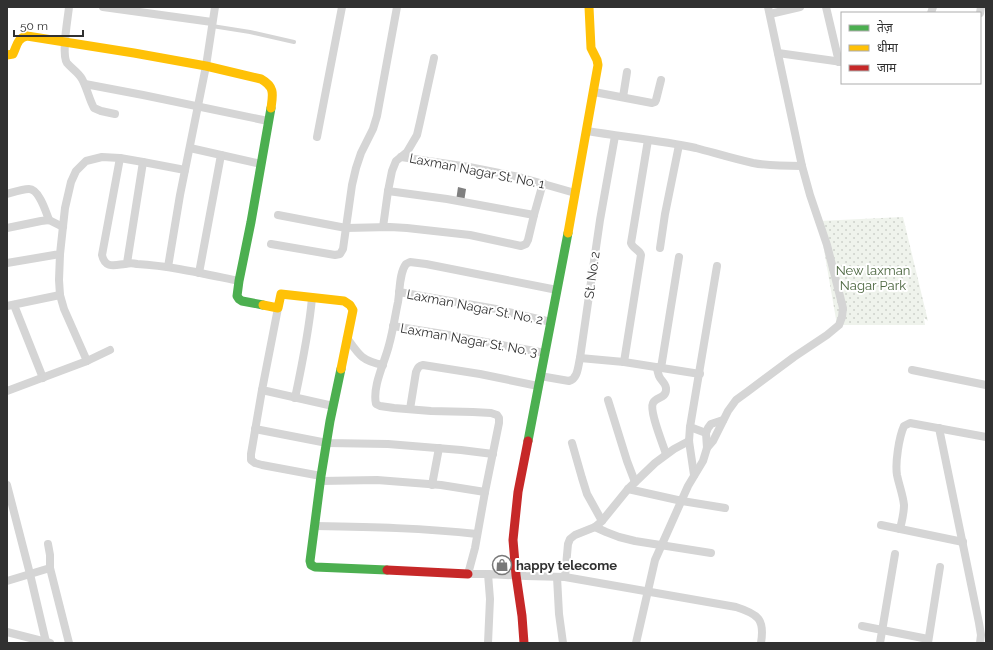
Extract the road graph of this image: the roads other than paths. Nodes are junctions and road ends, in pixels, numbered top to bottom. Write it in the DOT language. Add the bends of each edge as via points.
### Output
graph roads {
  1 [pos="69,7"];
  2 [pos="103,7"];
  3 [pos="215,7"];
  4 [pos="342,7"];
  5 [pos="397,7"];
  6 [pos="589,7"];
  7 [pos="800,7"];
  8 [pos="826,7"];
  9 [pos="769,11"];
  10 [pos="212,24"];
  11 [pos="65,42"];
  12 [pos="294,42"];
  13 [pos="778,53"];
  14 [pos="7,55"];
  15 [pos="434,58"];
  16 [pos="840,62"];
  17 [pos="206,66"];
  18 [pos="627,72"];
  19 [pos="661,80"];
  20 [pos="85,84"];
  21 [pos="594,92"];
  22 [pos="623,98"];
  23 [pos="198,106"];
  24 [pos="115,114"];
  25 [pos="268,120"];
  26 [pos="587,131"];
  27 [pos="615,136"];
  28 [pos="317,137"];
  29 [pos="648,140"];
  30 [pos="679,145"];
  31 [pos="190,148"];
  32 [pos="221,155"];
  33 [pos="402,157"];
  34 [pos="120,158"];
  35 [pos="143,162"];
  36 [pos="261,164"];
  37 [pos="802,166"];
  38 [pos="185,170"];
  39 [pos="543,183"];
  40 [pos="388,191"];
  41 [pos="575,192"];
  42 [pos="7,194"];
  43 [pos="278,215"];
  44 [pos="534,215"];
  45 [pos="49,220"];
  46 [pos="63,227"];
  47 [pos="383,227"];
  48 [pos="7,228"];
  49 [pos="346,228"];
  50 [pos="271,244"];
  51 [pos="660,248"];
  52 [pos="60,254"];
  53 [pos="679,257"];
  54 [pos="7,263"];
  55 [pos="127,263"];
  56 [pos="717,266"];
  57 [pos="168,267"];
  58 [pos="199,273"];
  59 [pos="239,281"];
  60 [pos="557,290"];
  61 [pos="399,292"];
  62 [pos="60,295"];
  63 [pos="312,298"];
  64 [pos="11,305"];
  65 [pos="278,308"];
  66 [pos="551,322"];
  67 [pos="393,326"];
  68 [pos="347,338"];
  69 [pos="110,350"];
  70 [pos="545,354"];
  71 [pos="580,358"];
  72 [pos="87,361"];
  73 [pos="624,362"];
  74 [pos="383,365"];
  75 [pos="659,368"];
  76 [pos="912,370"];
  77 [pos="700,374"];
  78 [pos="540,376"];
  79 [pos="43,378"];
  80 [pos="986,385"];
  81 [pos="538,386"];
  82 [pos="262,390"];
  83 [pos="7,391"];
  84 [pos="295,398"];
  85 [pos="608,400"];
  86 [pos="333,406"];
  87 [pos="410,409"];
  88 [pos="723,420"];
  89 [pos="690,427"];
  90 [pos="940,428"];
  91 [pos="255,429"];
  92 [pos="706,433"];
  93 [pos="986,437"];
  94 [pos="690,441"];
  95 [pos="327,443"];
  96 [pos="572,443"];
  97 [pos="439,448"];
  98 [pos="708,448"];
  99 [pos="493,454"];
  100 [pos="666,454"];
  101 [pos="694,475"];
  102 [pos="321,479"];
  103 [pos="635,482"];
  104 [pos="7,485"];
  105 [pos="432,485"];
  106 [pos="628,488"];
  107 [pos="485,492"];
  108 [pos="682,500"];
  109 [pos="725,508"];
  110 [pos="598,524"];
  111 [pos="881,525"];
  112 [pos="315,526"];
  113 [pos="900,529"];
  114 [pos="478,534"];
  115 [pos="963,542"];
  116 [pos="48,544"];
  117 [pos="662,545"];
  118 [pos="711,553"];
  119 [pos="895,554"];
  120 [pos="940,567"];
  121 [pos="50,568"];
  122 [pos="30,574"];
  123 [pos="468,574"];
  124 [pos="488,574"];
  125 [pos="516,575"];
  126 [pos="561,577"];
  127 [pos="7,581"];
  128 [pos="648,591"];
  129 [pos="862,626"];
  130 [pos="882,630"];
  131 [pos="7,632"];
  132 [pos="24,640"];
  133 [pos="928,641"];
  134 [pos="48,642"];
  135 [pos="69,643"];
  136 [pos="488,643"];
  137 [pos="524,643"];
  138 [pos="563,643"];
  139 [pos="636,643"];
  140 [pos="761,643"];
  141 [pos="880,643"];
  142 [pos="980,643"];
  1 -- 11 [label="street"];
  2 -- 10 [label="street"];
  3 -- 10 [label="street"];
  4 -- 28 [label="street"];
  5 -- 49 [label="street" via="377,116 356,168"];
  6 -- 21 [label="street" via="591,48 598,65"];
  7 -- 9 [label="street"];
  8 -- 16 [label="street"];
  9 -- 13 [label="street"];
  10 -- 12 [label="lane"];
  10 -- 17 [label="street"];
  11 -- 14 [label="street" via="22,36 13,54"];
  11 -- 17 [label="street"];
  11 -- 20 [label="street" via="66,62"];
  13 -- 16 [label="street"];
  13 -- 37 [label="street"];
  15 -- 33 [label="street" via="417,135"];
  17 -- 23 [label="street"];
  17 -- 25 [label="street" via="268,82 273,94"];
  18 -- 22 [label="street"];
  19 -- 22 [label="street" via="656,100 652,103"];
  20 -- 23 [label="street"];
  20 -- 24 [label="street" via="94,108"];
  21 -- 22 [label="street"];
  21 -- 26 [label="street"];
  23 -- 25 [label="street"];
  23 -- 31 [label="street"];
  25 -- 36 [label="street"];
  26 -- 27 [label="street"];
  26 -- 41 [label="street"];
  27 -- 29 [label="street"];
  27 -- 71 [label="street, St. No. 2"];
  29 -- 30 [label="street"];
  29 -- 73 [label="street" via="631,243 641,255"];
  30 -- 37 [label="street" via="753,163"];
  30 -- 51 [label="street"];
  31 -- 32 [label="street"];
  31 -- 38 [label="street"];
  32 -- 36 [label="street"];
  32 -- 58 [label="street"];
  33 -- 39 [label="street, Laxman Nagar St. No. 1" via="468,167"];
  33 -- 40 [label="street" via="396,161"];
  34 -- 35 [label="street"];
  34 -- 46 [label="street" via="102,157 86,161 76,171 71,182"];
  34 -- 55 [label="street" via="102,255 107,264"];
  35 -- 38 [label="street"];
  35 -- 55 [label="street"];
  36 -- 59 [label="street"];
  37 -- 88 [label="street" via="827,245 843,308 842,317 839,325 827,335 736,400"];
  38 -- 57 [label="street"];
  39 -- 41 [label="street, Laxman Nagar St. No. 1"];
  39 -- 44 [label="street"];
  40 -- 44 [label="street"];
  40 -- 47 [label="street"];
  41 -- 60 [label="street"];
  42 -- 45 [label="street" via="34,190"];
  43 -- 49 [label="street"];
  44 -- 47 [label="street" via="528,240 521,246 470,235"];
  45 -- 46 [label="street"];
  45 -- 48 [label="street"];
  46 -- 52 [label="street"];
  47 -- 49 [label="street"];
  49 -- 50 [label="street" via="340,254"];
  52 -- 54 [label="street"];
  52 -- 62 [label="street"];
  53 -- 75 [label="street"];
  55 -- 57 [label="street"];
  56 -- 77 [label="street"];
  57 -- 58 [label="street"];
  58 -- 59 [label="street"];
  59 -- 65 [label="street" via="239,299"];
  60 -- 61 [label="street" via="410,262 403,268"];
  60 -- 66 [label="street"];
  61 -- 66 [label="street, Laxman Nagar St. No. 2" via="496,309"];
  61 -- 67 [label="street"];
  62 -- 64 [label="street"];
  62 -- 72 [label="street"];
  63 -- 65 [label="street" via="281,294"];
  63 -- 68 [label="street" via="344,301 350,305 353,310"];
  63 -- 84 [label="street" via="309,330"];
  64 -- 79 [label="street"];
  65 -- 82 [label="street"];
  66 -- 70 [label="street"];
  67 -- 70 [label="street, Laxman Nagar St. No. 3"];
  67 -- 74 [label="street"];
  68 -- 74 [label="street" via="364,358"];
  68 -- 86 [label="street"];
  69 -- 72 [label="street"];
  70 -- 78 [label="street"];
  71 -- 73 [label="street"];
  71 -- 78 [label="street, St. No. 2" via="572,381"];
  72 -- 79 [label="street"];
  73 -- 75 [label="street"];
  74 -- 87 [label="street" via="378,380 376,404"];
  75 -- 77 [label="street"];
  75 -- 100 [label="street" via="658,374 666,389 663,396 655,400 652,408"];
  76 -- 80 [label="street"];
  77 -- 89 [label="street"];
  78 -- 81 [label="street"];
  79 -- 83 [label="street"];
  81 -- 87 [label="street" via="423,365 416,372"];
  81 -- 125 [label="street" via="518,492 513,540"];
  82 -- 84 [label="street"];
  82 -- 91 [label="street"];
  84 -- 86 [label="street"];
  85 -- 103 [label="street"];
  86 -- 95 [label="street"];
  87 -- 99 [label="street" via="497,415 499,423"];
  88 -- 92 [label="street" via="711,424"];
  88 -- 98 [label="street"];
  89 -- 92 [label="street"];
  89 -- 94 [label="street"];
  90 -- 93 [label="street"];
  90 -- 113 [label="street" via="910,423 903,429 896,464 904,505"];
  90 -- 115 [label="street"];
  91 -- 95 [label="street"];
  91 -- 102 [label="street" via="251,460"];
  92 -- 98 [label="street"];
  94 -- 100 [label="street"];
  94 -- 101 [label="street"];
  95 -- 97 [label="street"];
  95 -- 102 [label="street"];
  96 -- 110 [label="street"];
  97 -- 99 [label="street"];
  97 -- 105 [label="street"];
  98 -- 101 [label="street"];
  99 -- 107 [label="street"];
  100 -- 103 [label="street"];
  101 -- 108 [label="street"];
  102 -- 105 [label="street" via="377,480"];
  102 -- 112 [label="street"];
  103 -- 106 [label="street"];
  104 -- 122 [label="street"];
  105 -- 107 [label="street"];
  106 -- 108 [label="street"];
  106 -- 110 [label="street"];
  107 -- 114 [label="street"];
  108 -- 109 [label="street"];
  108 -- 117 [label="street"];
  110 -- 117 [label="street" via="619,537"];
  110 -- 126 [label="street" via="570,539"];
  111 -- 113 [label="street"];
  112 -- 114 [label="street" via="405,528"];
  112 -- 123 [label="street" via="310,561 315,567"];
  113 -- 115 [label="street"];
  114 -- 123 [label="street"];
  115 -- 142 [label="street" via="980,623"];
  116 -- 121 [label="street"];
  117 -- 118 [label="street"];
  117 -- 128 [label="street" via="655,560"];
  119 -- 130 [label="street"];
  120 -- 133 [label="street"];
  121 -- 122 [label="street"];
  121 -- 135 [label="street"];
  122 -- 127 [label="street"];
  122 -- 134 [label="street"];
  123 -- 124 [label="street"];
  124 -- 125 [label="street"];
  124 -- 136 [label="street"];
  125 -- 126 [label="street"];
  125 -- 137 [label="street"];
  126 -- 128 [label="street"];
  126 -- 138 [label="street" via="559,614"];
  128 -- 139 [label="street"];
  128 -- 140 [label="street" via="749,611 761,622"];
  129 -- 130 [label="street"];
  130 -- 133 [label="street"];
  130 -- 141 [label="street"];
  131 -- 132 [label="street"];
  132 -- 134 [label="street"];
}
